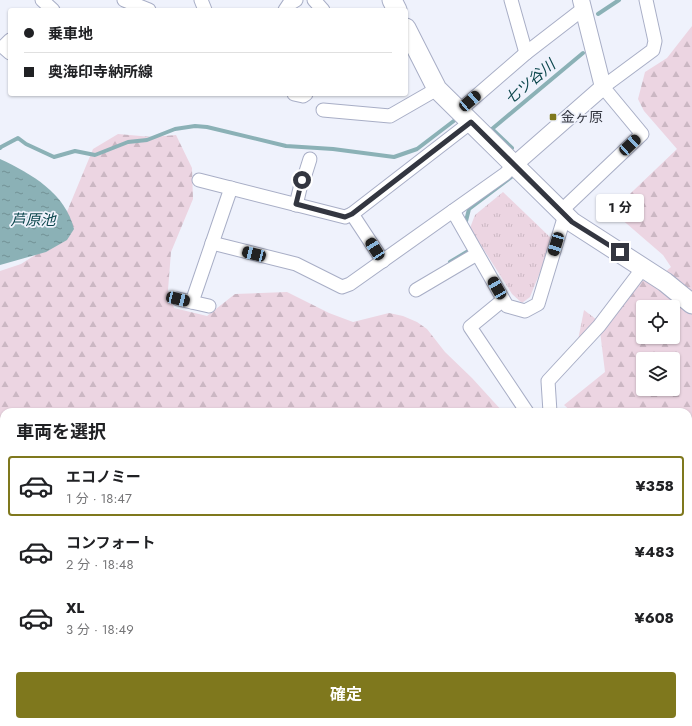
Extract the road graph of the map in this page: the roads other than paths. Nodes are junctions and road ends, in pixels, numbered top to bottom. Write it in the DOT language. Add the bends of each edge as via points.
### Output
graph roads {
  1 [pos="124,0"];
  2 [pos="296,0"];
  3 [pos="314,0"];
  4 [pos="511,0"];
  5 [pos="646,0"];
  6 [pos="582,4"];
  7 [pos="144,8"];
  8 [pos="286,8"];
  9 [pos="321,8"];
  10 [pos="408,33"];
  11 [pos="8,42"];
  12 [pos="8,51"];
  13 [pos="526,53"];
  14 [pos="603,87"];
  15 [pos="437,89"];
  16 [pos="322,110"];
  17 [pos="465,116"];
  18 [pos="310,159"];
  19 [pos="514,165"];
  20 [pos="199,180"];
  21 [pos="231,188"];
  22 [pos="296,204"];
  23 [pos="453,211"];
  24 [pos="563,213"];
  25 [pos="352,214"];
  26 [pos="212,243"];
  27 [pos="477,254"];
  28 [pos="383,261"];
  29 [pos="643,268"];
  30 [pos="416,290"];
  31 [pos="178,299"];
  32 [pos="504,300"];
  33 [pos="192,302"];
  34 [pos="692,304"];
  35 [pos="209,306"];
  36 [pos="524,408"];
  37 [pos="550,408"];
  1 -- 7 [label="street"];
  2 -- 8 [label="street"];
  3 -- 9 [label="street"];
  4 -- 13 [label="street"];
  5 -- 14 [label="street" via="655,41 652,50"];
  6 -- 13 [label="street"];
  6 -- 14 [label="street"];
  10 -- 15 [label="main road"];
  11 -- 12 [label="street" via="3,47"];
  13 -- 17 [label="street"];
  14 -- 19 [label="street"];
  14 -- 24 [label="street" via="642,134"];
  15 -- 16 [label="street" via="390,116"];
  15 -- 17 [label="main road"];
  17 -- 19 [label="main road"];
  17 -- 25 [label="street"];
  18 -- 22 [label="street"];
  19 -- 23 [label="street"];
  19 -- 24 [label="main road"];
  20 -- 21 [label="street"];
  21 -- 22 [label="street"];
  21 -- 26 [label="street"];
  22 -- 25 [label="street" via="345,217"];
  23 -- 27 [label="street"];
  23 -- 28 [label="street"];
  24 -- 29 [label="main road" via="572,222"];
  24 -- 32 [label="street" via="538,304 525,311 507,306"];
  25 -- 28 [label="street"];
  26 -- 28 [label="street" via="296,264 342,286 350,284"];
  26 -- 33 [label="street"];
  27 -- 30 [label="street"];
  27 -- 32 [label="street"];
  29 -- 34 [label="main road"];
  29 -- 37 [label="street" via="599,326 548,381"];
  31 -- 33 [label="street"];
  32 -- 36 [label="street" via="470,327"];
  33 -- 35 [label="street"];
}
